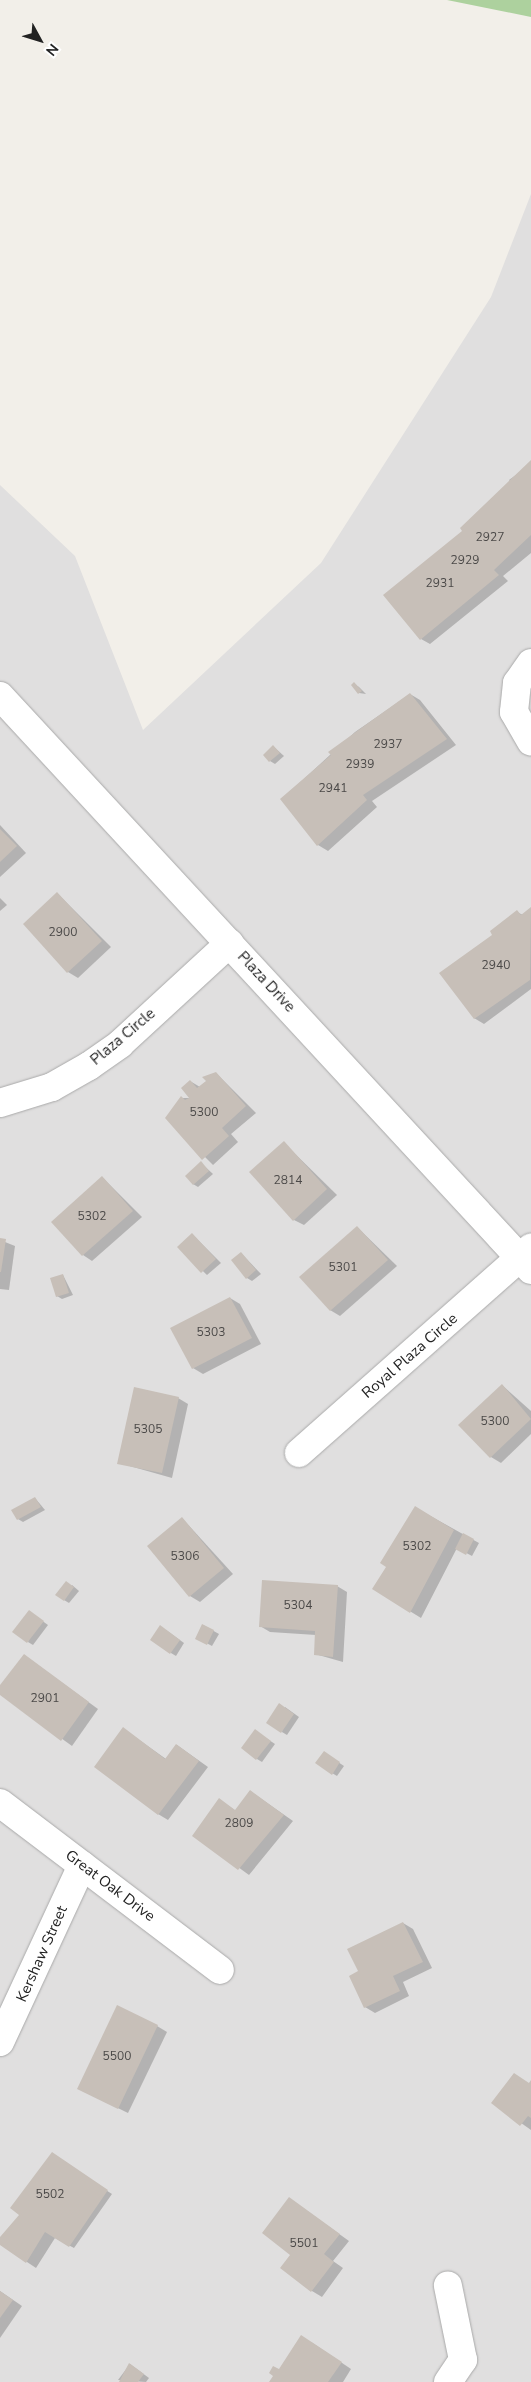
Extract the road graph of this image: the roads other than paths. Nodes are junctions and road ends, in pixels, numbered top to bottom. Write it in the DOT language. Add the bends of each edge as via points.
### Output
graph roads {
  1 [pos="531,662"];
  2 [pos="0,696"];
  3 [pos="531,742"];
  4 [pos="230,942"];
  5 [pos="0,1103"];
  6 [pos="528,1259"];
  7 [pos="299,1453"];
  8 [pos="0,1803"];
  9 [pos="82,1865"];
  10 [pos="220,1970"];
  11 [pos="0,2042"];
  12 [pos="448,2286"];
  13 [pos="448,2382"];
  1 -- 3 [label="street" via="517,683 514,712"];
  2 -- 4 [label="street, Plaza Drive"];
  4 -- 5 [label="street, Plaza Circle" via="120,1044 52,1087"];
  4 -- 6 [label="street, Plaza Drive"];
  6 -- 7 [label="street, Royal Plaza Circle"];
  8 -- 9 [label="street, Great Oak Drive"];
  9 -- 10 [label="street, Great Oak Drive"];
  9 -- 11 [label="street, Kershaw Street"];
  12 -- 13 [label="street" via="463,2360"];
}
